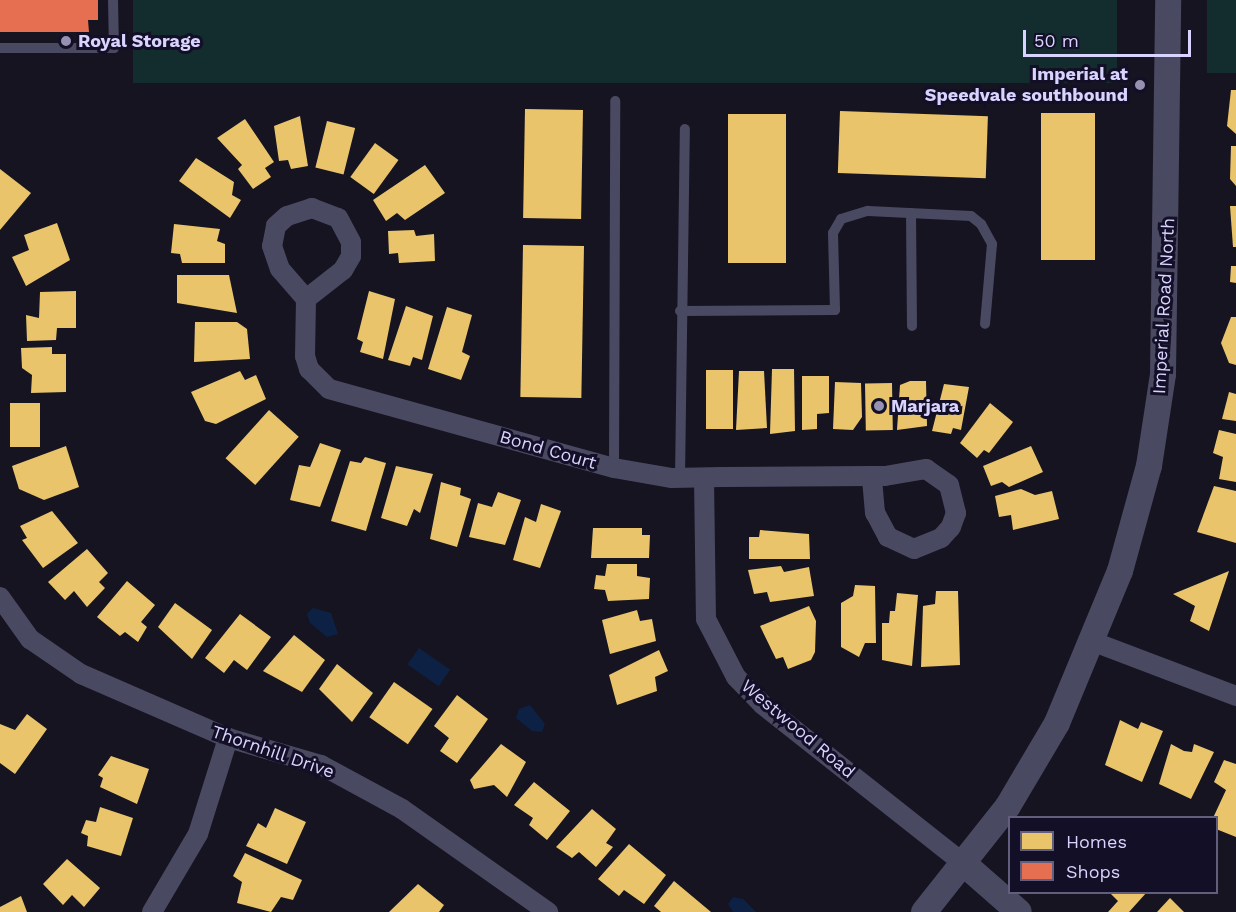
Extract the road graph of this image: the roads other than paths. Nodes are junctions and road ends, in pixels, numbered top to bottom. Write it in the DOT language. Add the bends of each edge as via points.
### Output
graph roads {
  1 [pos="113,0"];
  2 [pos="1168,0"];
  3 [pos="0,48"];
  4 [pos="615,101"];
  5 [pos="685,129"];
  6 [pos="911,213"];
  7 [pos="306,299"];
  8 [pos="680,311"];
  9 [pos="985,324"];
  10 [pos="912,326"];
  11 [pos="614,468"];
  12 [pos="872,476"];
  13 [pos="680,478"];
  14 [pos="704,478"];
  15 [pos="0,597"];
  16 [pos="1094,642"];
  17 [pos="1236,696"];
  18 [pos="228,738"];
  19 [pos="963,863"];
  20 [pos="544,911"];
  21 [pos="152,912"];
  22 [pos="924,912"];
  23 [pos="1019,912"];
  1 -- 3 [label="lane" via="114,48"];
  2 -- 16 [label="street, Imperial Road North" via="1163,374 1149,466"];
  4 -- 11 [label="lane"];
  5 -- 8 [label="lane"];
  6 -- 8 [label="lane" via="868,211 841,219 833,233 835,310"];
  6 -- 9 [label="lane" via="971,216 989,233"];
  6 -- 10 [label="lane"];
  7 -- 7 [label="street" via="280,269 272,246 276,226 286,216 312,208 338,218 351,242 351,256 344,270"];
  7 -- 11 [label="street, Bond Court" via="306,362 329,389"];
  8 -- 13 [label="lane"];
  11 -- 13 [label="street, Bond Court"];
  12 -- 12 [label="street, Bond Court" via="875,513 888,537 914,549 941,538 951,527 954,497 939,474 912,469"];
  12 -- 14 [label="street, Bond Court"];
  13 -- 14 [label="street, Bond Court"];
  14 -- 19 [label="street, Westwood Road" via="706,619 736,677 763,705"];
  15 -- 18 [label="street, Thornhill Drive" via="30,639 81,674"];
  16 -- 17 [label="street"];
  16 -- 19 [label="street, Imperial Road North" via="1037,761"];
  18 -- 20 [label="street, Thornhill Drive" via="321,765 411,815"];
  18 -- 21 [label="street" via="198,834"];
  19 -- 22 [label="street, Imperial Road North"];
  19 -- 23 [label="street, Westwood Road"];
}
